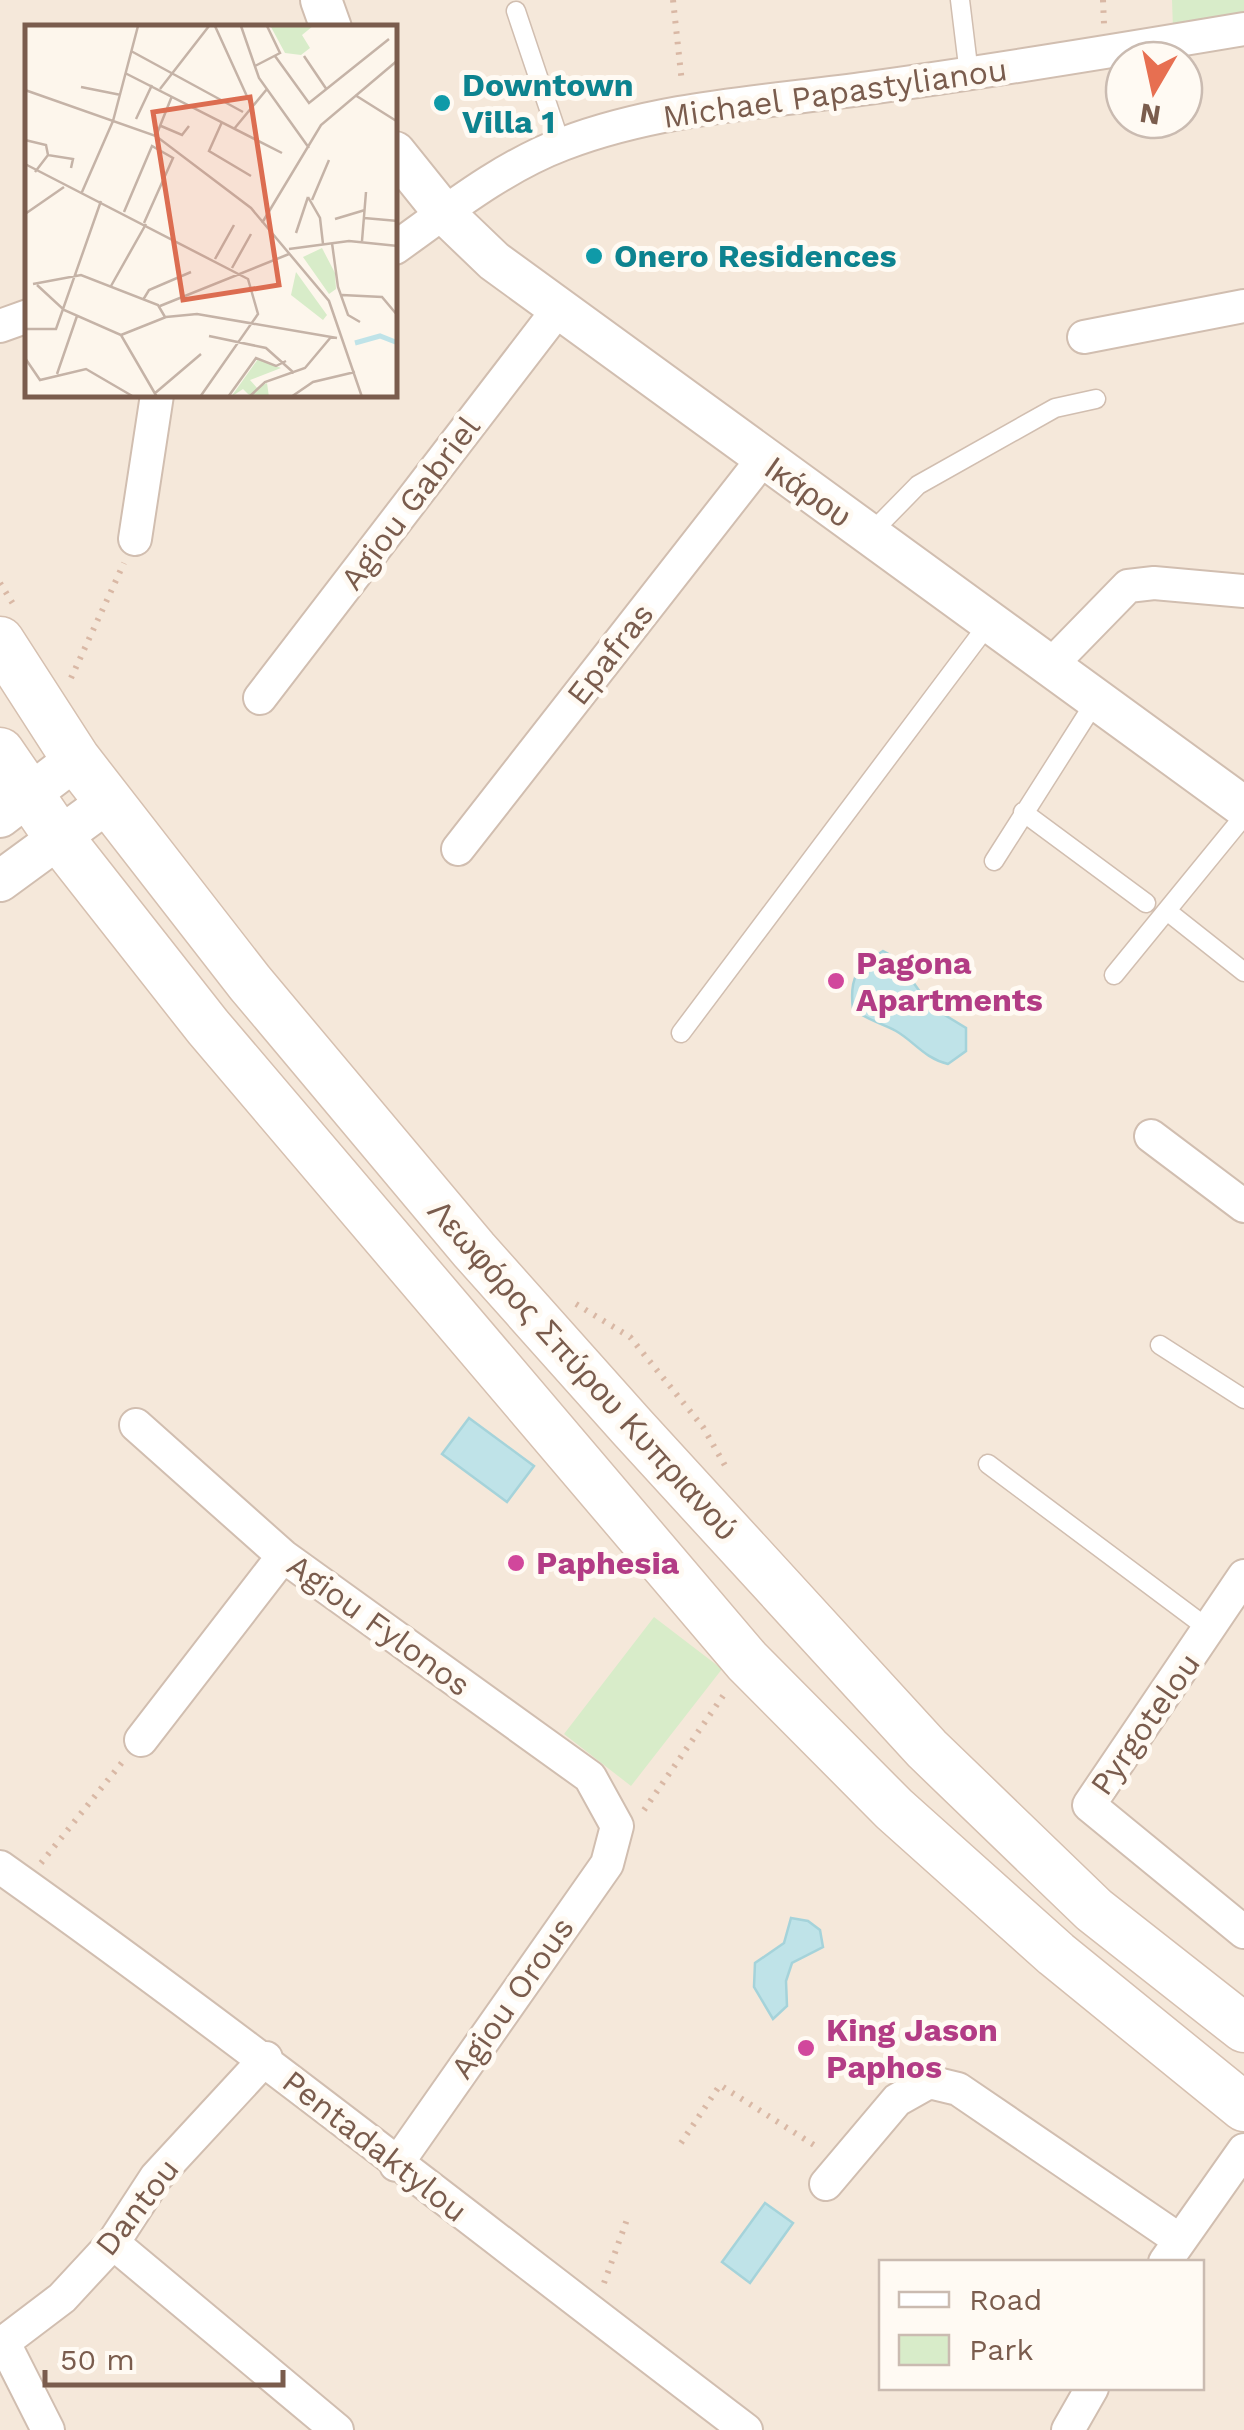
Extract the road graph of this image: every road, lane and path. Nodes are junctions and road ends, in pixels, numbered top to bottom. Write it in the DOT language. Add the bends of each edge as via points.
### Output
graph roads {
  1 [pos="321,0"];
  2 [pos="673,0"];
  3 [pos="960,0"];
  4 [pos="516,11"];
  5 [pos="329,25"];
  6 [pos="1244,28"];
  7 [pos="969,74"];
  8 [pos="686,112"];
  9 [pos="561,144"];
  10 [pos="398,156"];
  11 [pos="444,213"];
  12 [pos="398,246"];
  13 [pos="1244,306"];
  14 [pos="560,307"];
  15 [pos="25,317"];
  16 [pos="0,326"];
  17 [pos="1084,337"];
  18 [pos="157,398"];
  19 [pos="1096,399"];
  20 [pos="762,460"];
  21 [pos="868,535"];
  22 [pos="135,539"];
  23 [pos="0,583"];
  24 [pos="1244,592"];
  25 [pos="989,624"];
  26 [pos="9,627"];
  27 [pos="1048,668"];
  28 [pos="60,680"];
  29 [pos="260,698"];
  30 [pos="1095,702"];
  31 [pos="0,752"];
  32 [pos="76,759"];
  33 [pos="108,802"];
  34 [pos="13,804"];
  35 [pos="1244,808"];
  36 [pos="1023,812"];
  37 [pos="1244,816"];
  38 [pos="57,835"];
  39 [pos="458,849"];
  40 [pos="994,861"];
  41 [pos="0,882"];
  42 [pos="1146,903"];
  43 [pos="1167,911"];
  44 [pos="1244,972"];
  45 [pos="1114,975"];
  46 [pos="680,1033"];
  47 [pos="1152,1136"];
  48 [pos="1244,1206"];
  49 [pos="563,1295"];
  50 [pos="1160,1345"];
  51 [pos="1244,1399"];
  52 [pos="136,1425"];
  53 [pos="988,1464"];
  54 [pos="732,1478"];
  55 [pos="284,1556"];
  56 [pos="1244,1576"];
  57 [pos="1210,1630"];
  58 [pos="748,1661"];
  59 [pos="141,1740"];
  60 [pos="617,1826"];
  61 [pos="12,1875"];
  62 [pos="1244,1932"];
  63 [pos="1244,2028"];
  64 [pos="266,2058"];
  65 [pos="1244,2107"];
  66 [pos="681,2143"];
  67 [pos="1244,2150"];
  68 [pos="396,2166"];
  69 [pos="834,2174"];
  70 [pos="629,2214"];
  71 [pos="112,2243"];
  72 [pos="1172,2251"];
  73 [pos="587,2309"];
  74 [pos="2,2344"];
  75 [pos="1091,2390"];
  76 [pos="48,2430"];
  77 [pos="337,2430"];
  78 [pos="746,2430"];
  79 [pos="1068,2430"];
  1 -- 5 [label="street"];
  2 -- 8 [label="path"];
  3 -- 7 [label="lane"];
  4 -- 9 [label="lane"];
  6 -- 7 [label="street, Michael Papastylianou"];
  7 -- 8 [label="street, Michael Papastylianou"];
  8 -- 9 [label="street, Michael Papastylianou"];
  9 -- 11 [label="street, Michael Papastylianou"];
  10 -- 11 [label="street, Ικάρου"];
  11 -- 12 [label="street, Michael Papastylianou"];
  11 -- 14 [label="street, Ικάρου" via="494,262"];
  13 -- 17 [label="street"];
  14 -- 20 [label="street, Ικάρου"];
  14 -- 29 [label="street, Agiou Gabriel"];
  15 -- 16 [label="street"];
  18 -- 22 [label="street"];
  19 -- 21 [label="lane" via="1056,408 918,486"];
  20 -- 21 [label="street, Ικάρου"];
  20 -- 39 [label="street, Epafras"];
  21 -- 25 [label="street, Ικάρου"];
  22 -- 28 [label="path" via="66,688"];
  23 -- 26 [label="path"];
  24 -- 27 [label="street" via="1128,586"];
  25 -- 27 [label="street, Ικάρου"];
  25 -- 46 [label="lane"];
  26 -- 32 [label="main road, Λεωφόρος Σπύρου Κυπριανού"];
  27 -- 30 [label="street, Ικάρου"];
  30 -- 35 [label="street, Ικάρου"];
  30 -- 36 [label="lane"];
  31 -- 34 [label="main road, Λεωφόρος Σπύρου Κυπριανού"];
  32 -- 33 [label="main road, Λεωφόρος Σπύρου Κυπριανού"];
  32 -- 34 [label="street"];
  33 -- 38 [label="street"];
  33 -- 63 [label="main road, Λεωφόρος Σπύρου Κυπριανού" via="474,1250 813,1628 1094,1910"];
  34 -- 38 [label="main road, Λεωφόρος Σπύρου Κυπριανού"];
  36 -- 40 [label="lane"];
  36 -- 42 [label="lane"];
  37 -- 43 [label="lane"];
  38 -- 41 [label="street"];
  38 -- 58 [label="main road, Λεωφόρος Σπύρου Κυπριανού" via="330,1175"];
  43 -- 44 [label="lane"];
  43 -- 45 [label="lane"];
  47 -- 48 [label="street"];
  49 -- 54 [label="path" via="630,1336 703,1427"];
  50 -- 51 [label="lane"];
  52 -- 55 [label="street, Agiou Fylonos"];
  53 -- 57 [label="lane"];
  55 -- 59 [label="street"];
  55 -- 60 [label="street, Agiou Fylonos" via="590,1777"];
  56 -- 57 [label="street, Pyrgotelou"];
  57 -- 62 [label="street, Pyrgotelou" via="1089,1805"];
  58 -- 60 [label="path" via="648,1808"];
  58 -- 65 [label="main road, Λεωφόρος Σπύρου Κυπριανού" via="894,1809 1056,1954"];
  59 -- 61 [label="path"];
  60 -- 68 [label="street, Agiou Orous" via="606,1864"];
  61 -- 64 [label="street, Pentadaktylou"];
  64 -- 68 [label="street, Pentadaktylou"];
  64 -- 71 [label="street, Dantou" via="156,2177"];
  66 -- 69 [label="path" via="720,2085"];
  67 -- 72 [label="street"];
  68 -- 73 [label="street, Pentadaktylou"];
  69 -- 72 [label="street" via="896,2100 929,2082 958,2089"];
  70 -- 73 [label="path" via="603,2286"];
  71 -- 74 [label="street, Dantou" via="62,2298"];
  71 -- 77 [label="street"];
  73 -- 78 [label="street, Pentadaktylou"];
  74 -- 76 [label="street"];
  75 -- 79 [label="street"];
}
